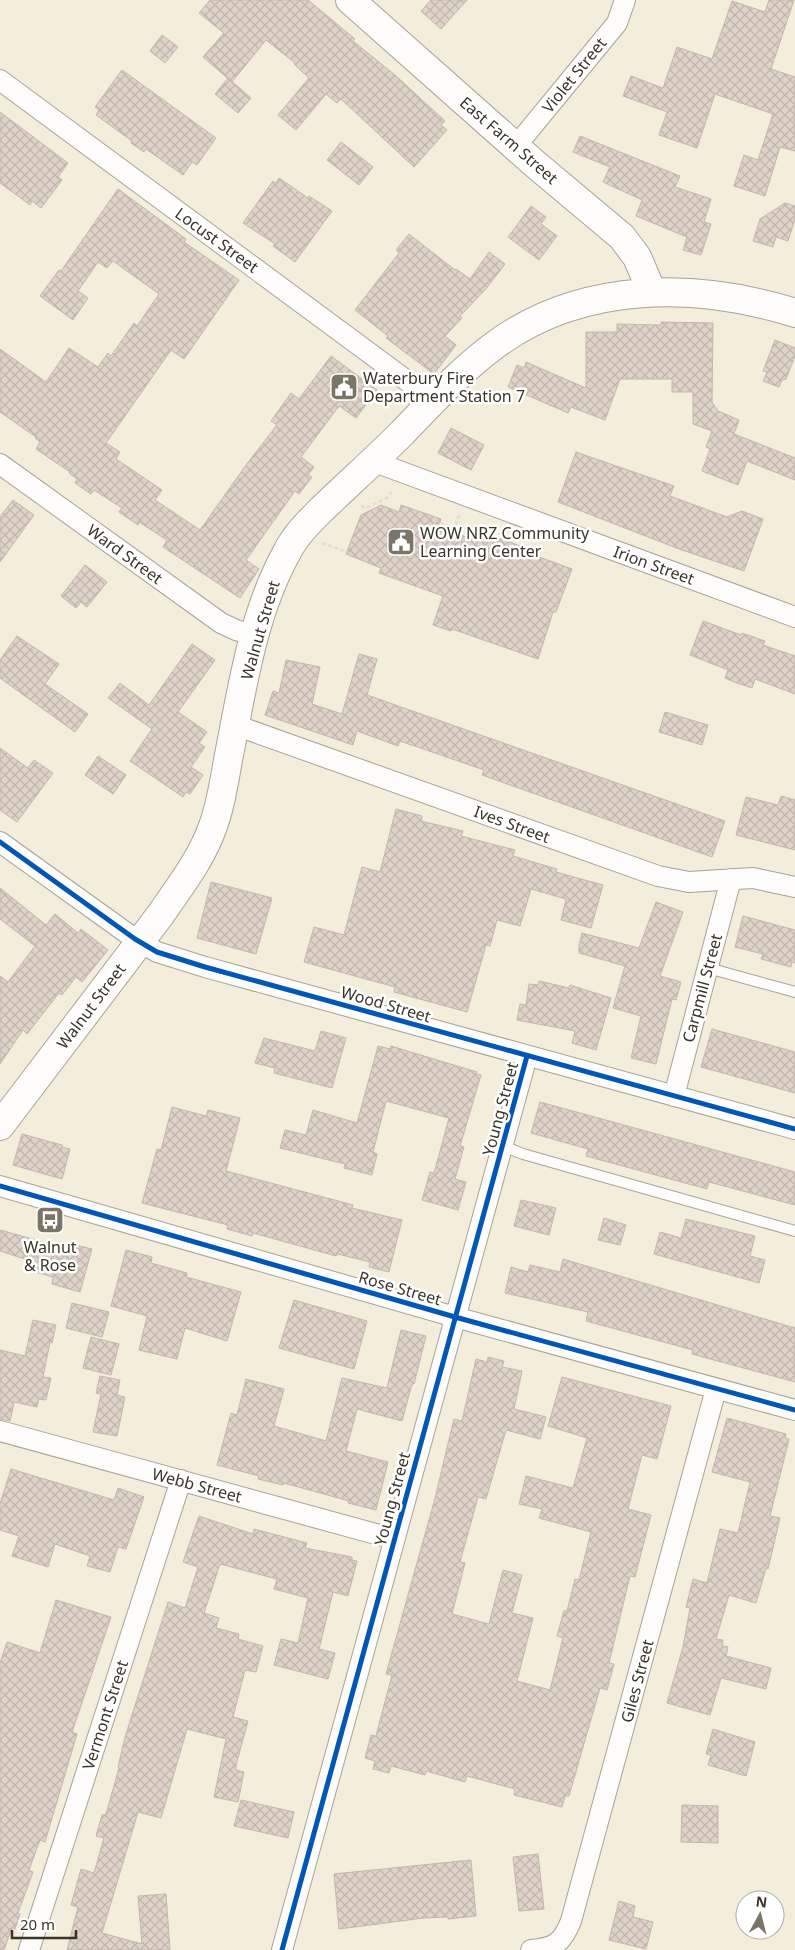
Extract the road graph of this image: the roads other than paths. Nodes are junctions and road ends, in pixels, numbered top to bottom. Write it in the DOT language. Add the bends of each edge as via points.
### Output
graph roads {
  1 [pos="350,0"];
  2 [pos="625,0"];
  3 [pos="0,80"];
  4 [pos="516,146"];
  5 [pos="652,292"];
  6 [pos="795,312"];
  7 [pos="434,400"];
  8 [pos="372,461"];
  9 [pos="0,464"];
  10 [pos="795,617"];
  11 [pos="255,636"];
  12 [pos="235,725"];
  13 [pos="0,842"];
  14 [pos="731,879"];
  15 [pos="795,887"];
  16 [pos="140,942"];
  17 [pos="708,968"];
  18 [pos="795,992"];
  19 [pos="527,1056"];
  20 [pos="674,1096"];
  21 [pos="0,1126"];
  22 [pos="795,1129"];
  23 [pos="503,1146"];
  24 [pos="0,1186"];
  25 [pos="795,1231"];
  26 [pos="455,1317"];
  27 [pos="716,1389"];
  28 [pos="795,1410"];
  29 [pos="0,1431"];
  30 [pos="181,1480"];
  31 [pos="394,1539"];
  32 [pos="28,1950"];
  33 [pos="282,1950"];
  34 [pos="531,1950"];
  1 -- 4 [label="main road, East Farm Street"];
  2 -- 4 [label="street, Violet Street" via="616,23"];
  3 -- 7 [label="street, Locust Street"];
  4 -- 5 [label="main road, East Farm Street" via="622,237 637,257"];
  5 -- 6 [label="main road, Walnut Street" via="742,299"];
  5 -- 7 [label="main road, Walnut Street" via="588,301 527,324 495,344"];
  7 -- 8 [label="main road, Walnut Street"];
  8 -- 10 [label="street, Irion Street"];
  8 -- 11 [label="main road, Walnut Street" via="298,534 276,574"];
  9 -- 11 [label="street, Ward Street" via="221,623"];
  11 -- 12 [label="main road, Walnut Street"];
  12 -- 14 [label="street, Ives Street" via="658,876 689,882"];
  12 -- 16 [label="main road, Walnut Street" via="213,828 186,878"];
  13 -- 16 [label="street, Wood Street"];
  14 -- 15 [label="street, Ives Street" via="762,879"];
  14 -- 17 [label="street, Carpmill Street"];
  16 -- 19 [label="street, Wood Street" via="157,952 205,967"];
  16 -- 21 [label="main road, Walnut Street"];
  17 -- 18 [label="lane"];
  17 -- 20 [label="street, Carpmill Street"];
  19 -- 20 [label="street, Wood Street"];
  19 -- 23 [label="street, Young Street"];
  20 -- 22 [label="street, Wood Street"];
  23 -- 25 [label="lane"];
  23 -- 26 [label="street, Young Street"];
  24 -- 26 [label="street, Rose Street"];
  26 -- 27 [label="street, Rose Street"];
  26 -- 31 [label="street, Young Street"];
  27 -- 28 [label="street, Rose Street"];
  27 -- 34 [label="street, Giles Street" via="570,1921 564,1936 556,1944"];
  29 -- 30 [label="street, Webb Street"];
  30 -- 31 [label="street, Webb Street"];
  30 -- 32 [label="street, Vermont Street"];
  31 -- 33 [label="street, Young Street"];
}
